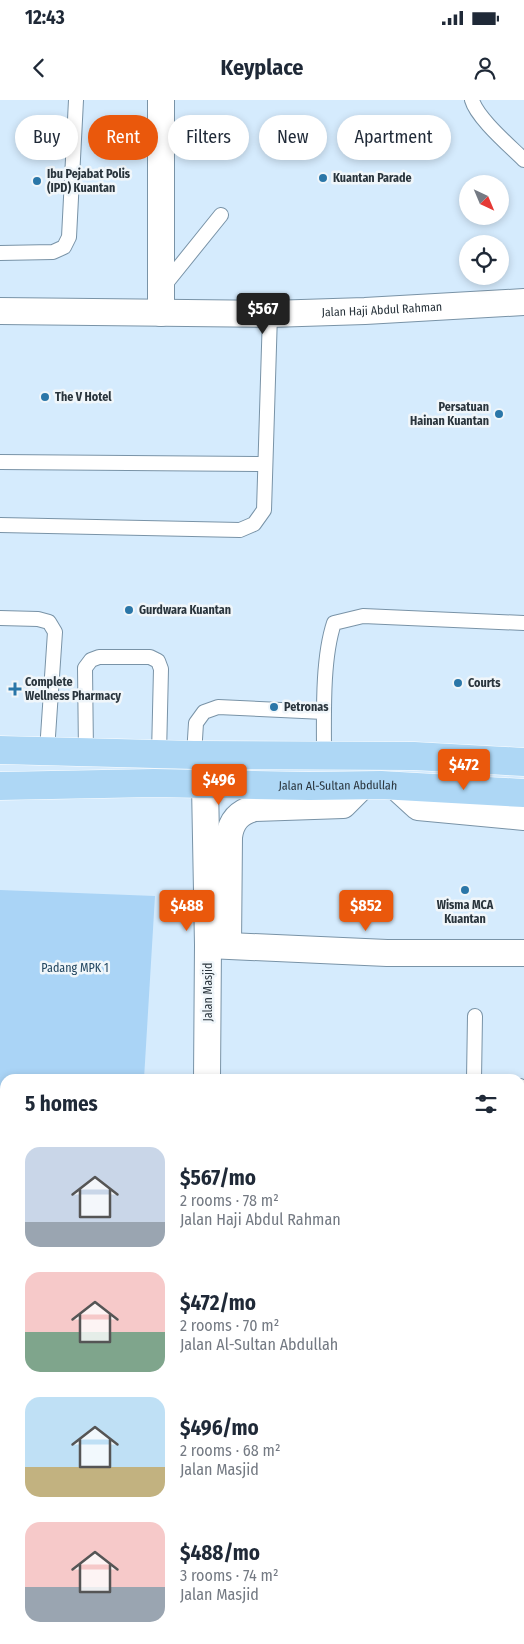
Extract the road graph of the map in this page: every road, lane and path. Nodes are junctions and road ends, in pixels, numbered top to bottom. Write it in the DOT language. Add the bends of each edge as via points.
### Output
graph roads {
  1 [pos="76,100"];
  2 [pos="161,100"];
  3 [pos="472,100"];
  4 [pos="524,160"];
  5 [pos="221,215"];
  6 [pos="0,253"];
  7 [pos="161,301"];
  8 [pos="524,302"];
  9 [pos="0,311"];
  10 [pos="270,314"];
  11 [pos="0,462"];
  12 [pos="265,464"];
  13 [pos="0,525"];
  14 [pos="0,618"];
  15 [pos="524,623"];
  16 [pos="324,712"];
  17 [pos="0,750"];
  18 [pos="47,751"];
  19 [pos="86,753"];
  20 [pos="159,754"];
  21 [pos="324,754"];
  22 [pos="194,755"];
  23 [pos="524,762"];
  24 [pos="205,784"];
  25 [pos="0,786"];
  26 [pos="362,786"];
  27 [pos="395,786"];
  28 [pos="524,792"];
  29 [pos="524,817"];
  30 [pos="218,945"];
  31 [pos="524,952"];
  32 [pos="475,1016"];
  33 [pos="207,1074"];
  34 [pos="474,1074"];
  1 -- 6 [label="lane" via="69,237 64,247 53,252"];
  2 -- 7 [label="street"];
  3 -- 4 [label="lane" via="485,121"];
  5 -- 7 [label="lane"];
  7 -- 9 [label="street, Jalan Haji Abdul Rahman"];
  7 -- 10 [label="street, Jalan Haji Abdul Rahman"];
  8 -- 10 [label="street, Jalan Haji Abdul Rahman"];
  10 -- 12 [label="lane"];
  11 -- 12 [label="lane"];
  12 -- 13 [label="lane" via="264,510 254,524 240,530"];
  14 -- 18 [label="lane" via="38,618 49,622 55,632"];
  15 -- 16 [label="lane" via="363,616 334,622 328,640"];
  16 -- 21 [label="lane"];
  16 -- 22 [label="lane" via="218,707 204,712 196,723"];
  17 -- 18 [label="main road"];
  18 -- 19 [label="main road"];
  19 -- 20 [label="main road"];
  19 -- 20 [label="lane" via="86,668 91,660 100,657 150,657 158,661 161,668"];
  20 -- 22 [label="main road"];
  21 -- 22 [label="main road"];
  21 -- 23 [label="main road"];
  24 -- 25 [label="main road, Jalan Al-Sultan Abdullah"];
  24 -- 26 [label="main road, Jalan Al-Sultan Abdullah"];
  24 -- 30 [label="street, Jalan Masjid"];
  26 -- 27 [label="main road, Jalan Al-Sultan Abdullah"];
  26 -- 30 [label="street" via="343,805 255,808 236,817 230,827"];
  27 -- 28 [label="main road, Jalan Al-Sultan Abdullah"];
  27 -- 29 [label="street" via="418,807"];
  30 -- 31 [label="street" via="387,953"];
  30 -- 33 [label="street, Jalan Masjid"];
  32 -- 34 [label="lane"];
}
